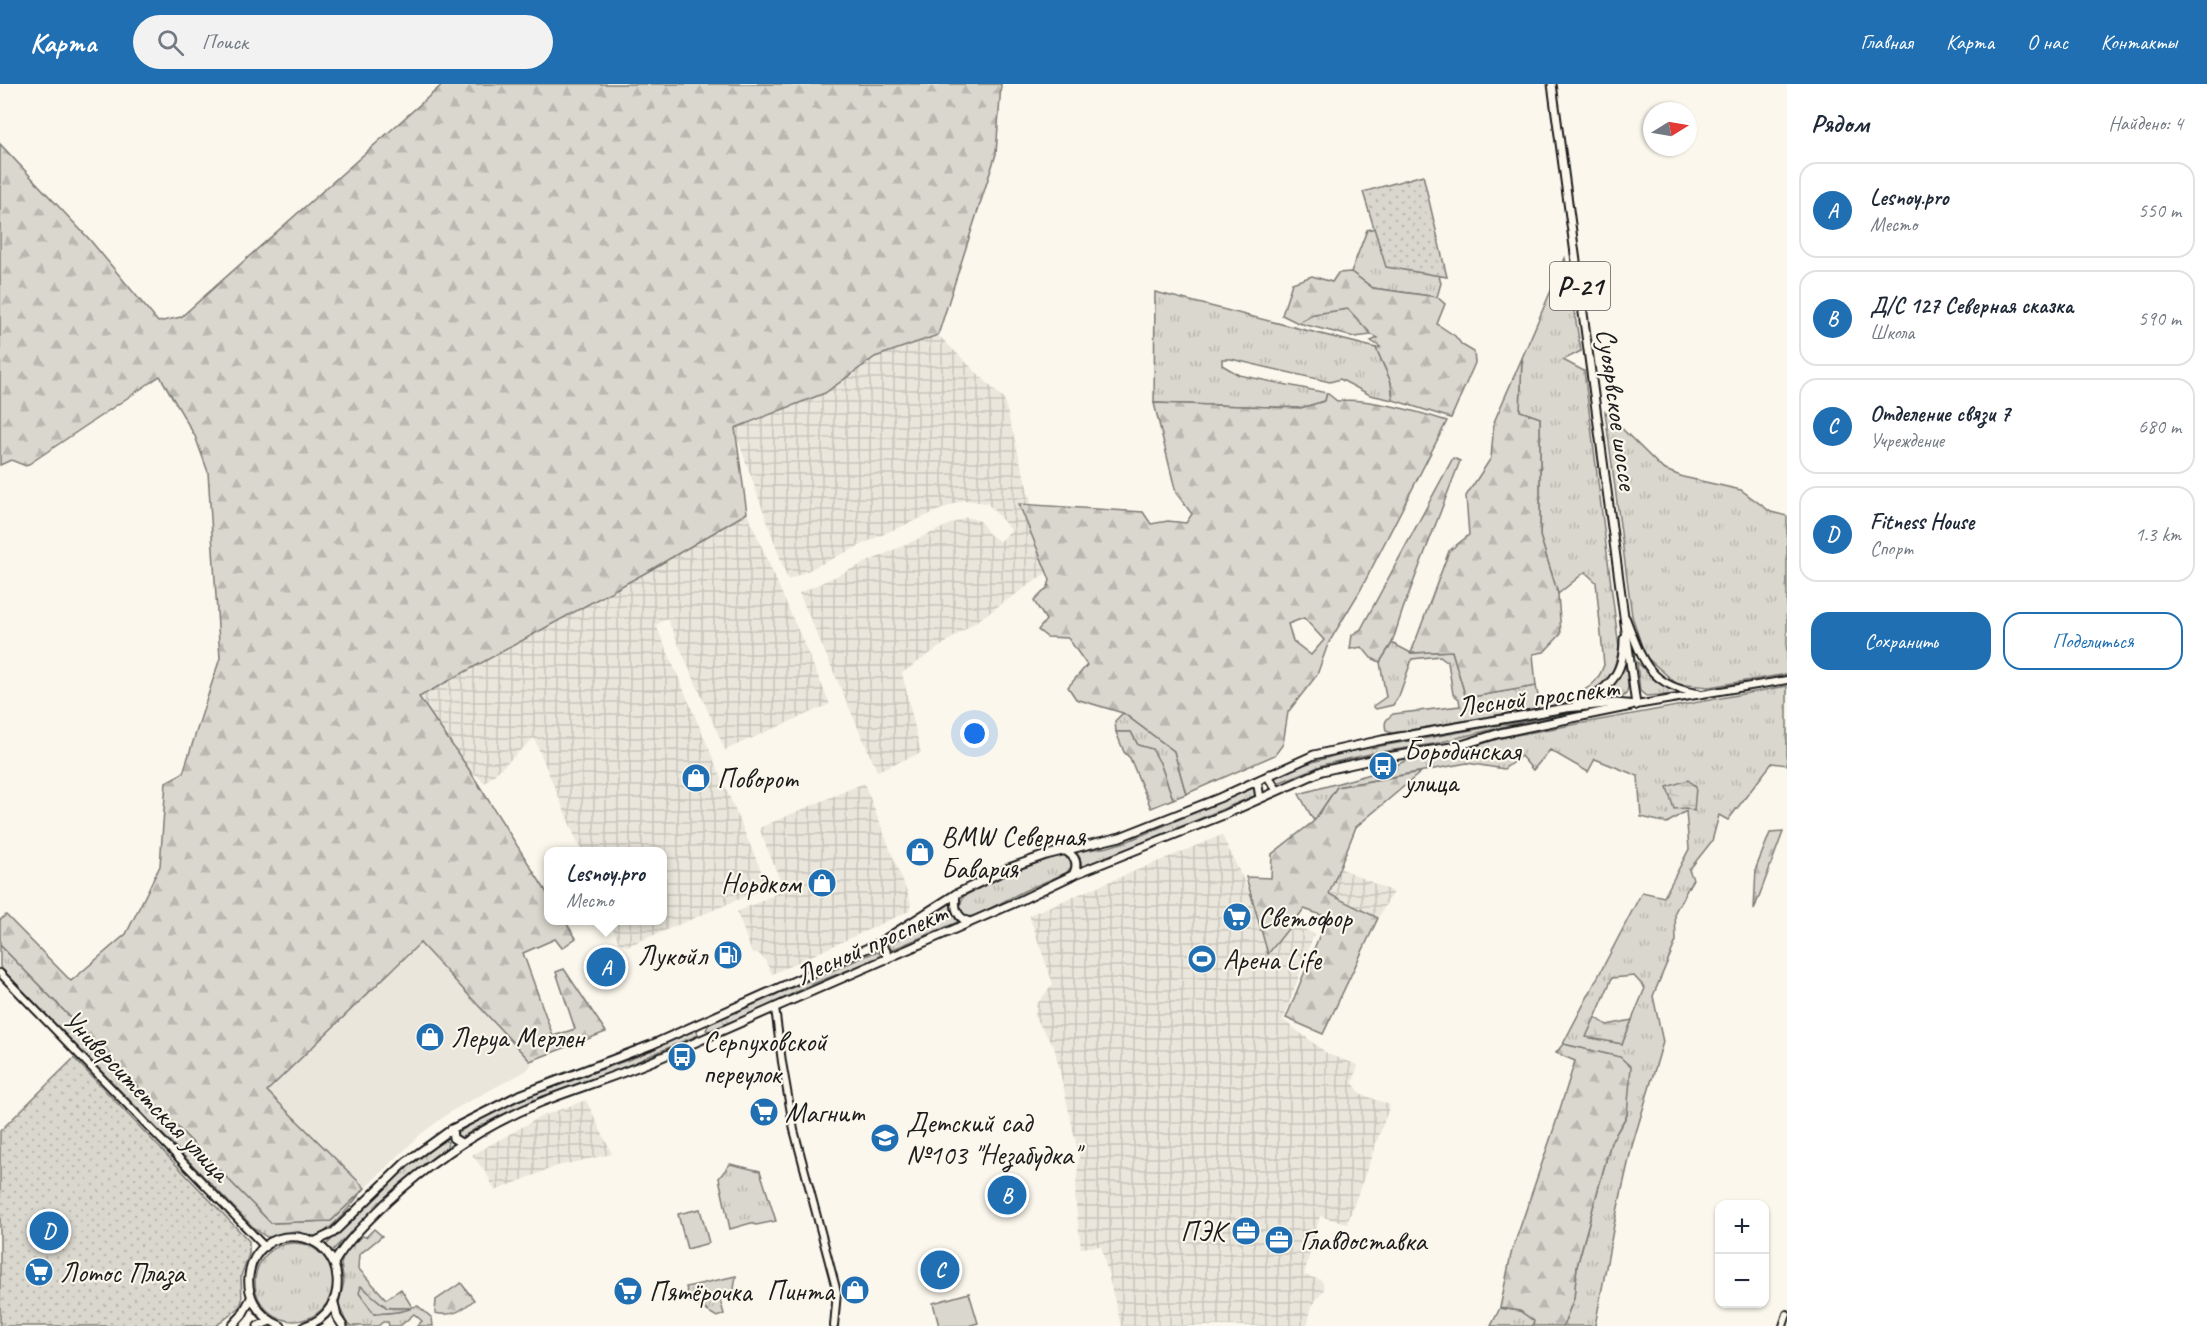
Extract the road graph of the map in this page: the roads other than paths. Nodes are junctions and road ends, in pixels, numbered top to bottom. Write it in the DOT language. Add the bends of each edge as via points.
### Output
graph roads {
  1 [pos="1552,84"];
  2 [pos="1624,613"];
  3 [pos="1787,680"];
  4 [pos="1705,694"];
  5 [pos="1636,705"];
  6 [pos="1566,708"];
  7 [pos="1270,774"];
  8 [pos="1254,782"];
  9 [pos="1277,790"];
  10 [pos="1260,798"];
  11 [pos="1065,850"];
  12 [pos="1073,875"];
  13 [pos="956,894"];
  14 [pos="970,922"];
  15 [pos="879,943"];
  16 [pos="886,959"];
  17 [pos="0,973"];
  18 [pos="775,1008"];
  19 [pos="701,1023"];
  20 [pos="708,1036"];
  21 [pos="452,1129"];
  22 [pos="441,1136"];
  23 [pos="461,1143"];
  24 [pos="452,1149"];
  25 [pos="314,1242"];
  26 [pos="266,1246"];
  27 [pos="334,1263"];
  28 [pos="251,1298"];
  29 [pos="334,1303"];
  30 [pos="1787,1314"];
  31 [pos="270,1321"];
  32 [pos="834,1323"];
  33 [pos="308,1325"];
  34 [pos="232,1326"];
  35 [pos="258,1326"];
  36 [pos="281,1326"];
  37 [pos="321,1326"];
  38 [pos="343,1326"];
  39 [pos="1783,1326"];
  1 -- 2 [label="main road, Суоярвское шоссе / Р-21"];
  2 -- 4 [label="main road" via="1641,658 1651,671 1681,691"];
  2 -- 5 [label="main road, Суоярвское шоссе"];
  2 -- 6 [label="main road" via="1623,660 1617,675 1593,698"];
  3 -- 4 [label="main road"];
  4 -- 5 [label="main road"];
  5 -- 6 [label="main road, Лесной проспект"];
  5 -- 9 [label="main road, Лесной проспект" via="1500,733 1458,746 1354,763 1322,771"];
  6 -- 7 [label="main road, Лесной проспект" via="1314,755"];
  7 -- 8 [label="main road, Лесной проспект"];
  7 -- 9 [label="main road" via="1269,780"];
  8 -- 10 [label="main road"];
  8 -- 11 [label="main road, Лесной проспект" via="1120,837"];
  9 -- 10 [label="main road, Лесной проспект"];
  10 -- 12 [label="main road, Лесной проспект"];
  11 -- 12 [label="main road" via="1076,860"];
  11 -- 13 [label="main road, Лесной проспект" via="1019,864"];
  12 -- 14 [label="main road, Лесной проспект"];
  13 -- 14 [label="main road" via="957,913"];
  13 -- 15 [label="main road, Лесной проспект"];
  14 -- 16 [label="main road, Лесной проспект"];
  15 -- 16 [label="main road" via="886,951"];
  15 -- 19 [label="main road, Лесной проспект"];
  16 -- 18 [label="main road, Лесной проспект"];
  17 -- 26 [label="main road, Университетская улица"];
  18 -- 20 [label="main road, Лесной проспект"];
  18 -- 32 [label="main road" via="794,1132 837,1292"];
  19 -- 20 [label="main road" via="700,1030"];
  19 -- 21 [label="main road, Лесной проспект" via="517,1096"];
  20 -- 23 [label="main road, Лесной проспект" via="531,1107"];
  21 -- 22 [label="main road, Лесной проспект"];
  21 -- 23 [label="main road" via="453,1138"];
  22 -- 24 [label="main road" via="449,1140"];
  22 -- 25 [label="main road, Лесной проспект" via="406,1162 333,1233"];
  23 -- 24 [label="main road, Лесной проспект"];
  24 -- 27 [label="main road, Лесной проспект" via="379,1210 345,1245"];
  25 -- 26 [label="main road" via="289,1237"];
  25 -- 27 [label="main road"];
  26 -- 28 [label="main road" via="252,1264 248,1287"];
  27 -- 29 [label="main road" via="338,1283"];
  28 -- 31 [label="main road"];
  28 -- 34 [label="main road"];
  29 -- 33 [label="main road" via="320,1319"];
  29 -- 38 [label="main road"];
  30 -- 39 [label="main road"];
  31 -- 35 [label="main road"];
  31 -- 36 [label="main road"];
  33 -- 37 [label="main road"];
}
